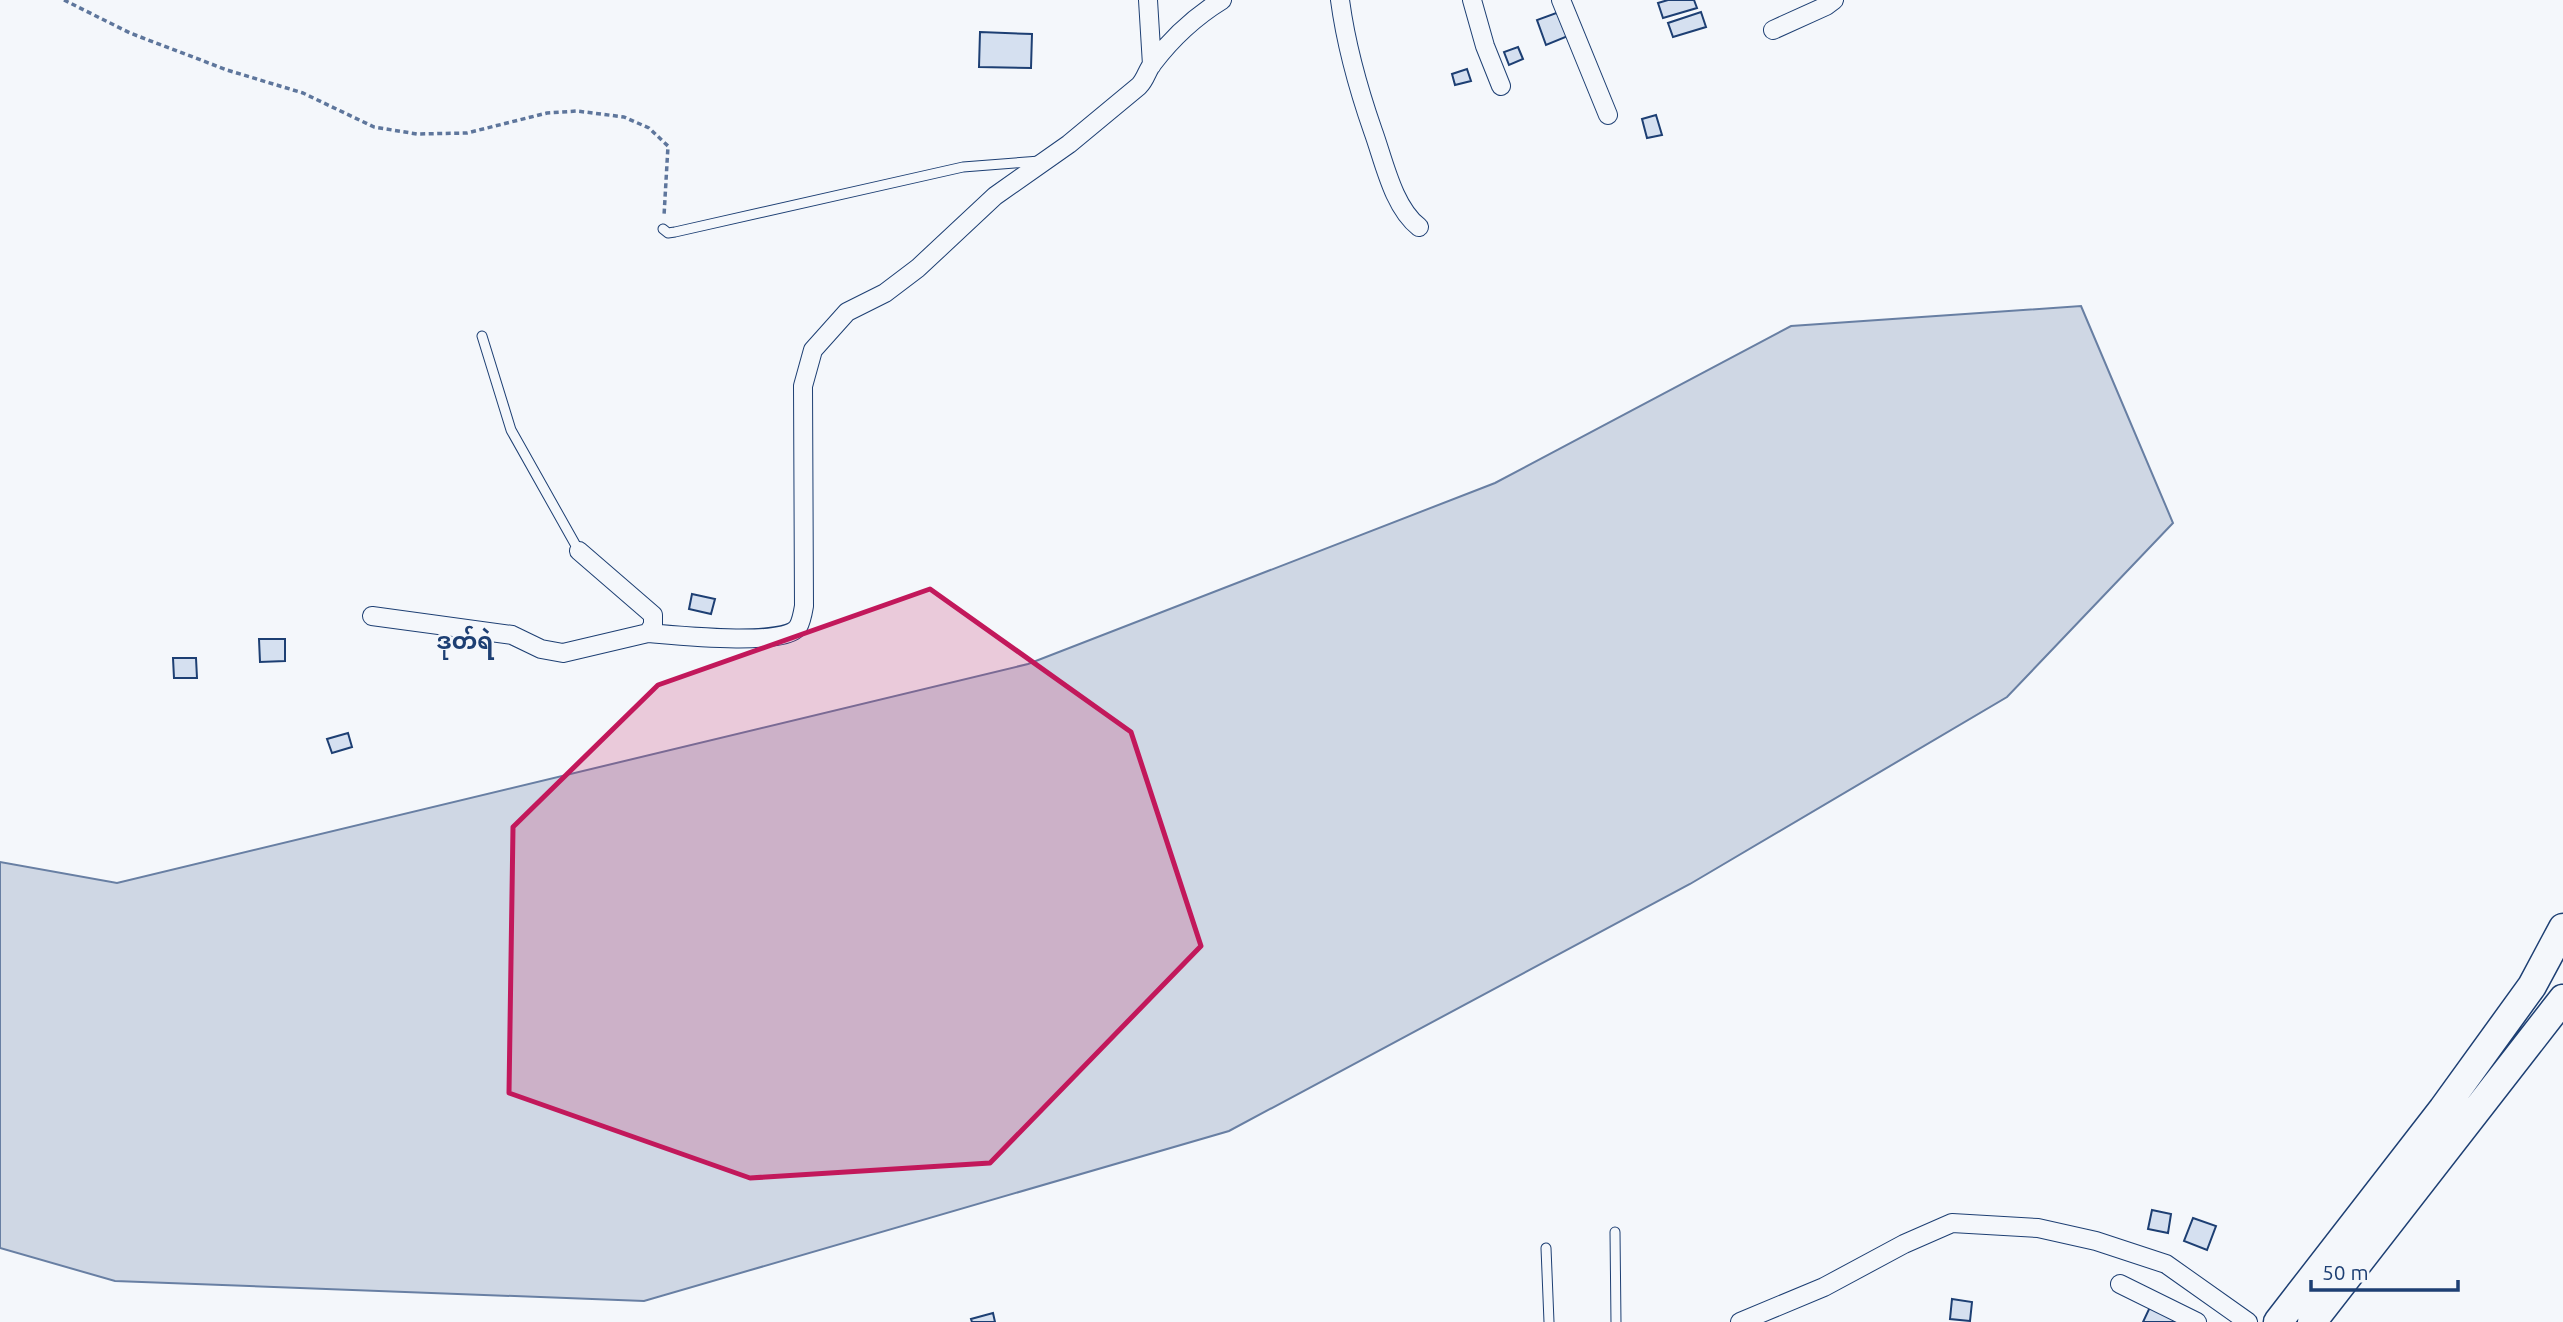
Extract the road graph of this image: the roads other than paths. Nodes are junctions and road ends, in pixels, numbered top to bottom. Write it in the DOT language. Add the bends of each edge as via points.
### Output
graph roads {
  1 [pos="1148,0"];
  2 [pos="1222,0"];
  3 [pos="1340,0"];
  4 [pos="1472,0"];
  5 [pos="1561,0"];
  6 [pos="1834,0"];
  7 [pos="1773,30"];
  8 [pos="1152,65"];
  9 [pos="1502,86"];
  10 [pos="1608,116"];
  11 [pos="1045,161"];
  12 [pos="1419,227"];
  13 [pos="663,229"];
  14 [pos="482,336"];
  15 [pos="579,551"];
  16 [pos="372,616"];
  17 [pos="648,633"];
  18 [pos="2563,928"];
  19 [pos="2563,999"];
  20 [pos="1615,1232"];
  21 [pos="1546,1248"];
  22 [pos="2120,1284"];
  23 [pos="1549,1322"];
  24 [pos="1616,1322"];
  25 [pos="1740,1322"];
  26 [pos="2197,1322"];
  27 [pos="2248,1322"];
  28 [pos="2278,1322"];
  29 [pos="2312,1322"];
  1 -- 8 [label="street"];
  2 -- 8 [label="street" via="1199,14"];
  3 -- 12 [label="street" via="1356,80 1386,174 1411,221"];
  4 -- 9 [label="street"];
  5 -- 10 [label="street"];
  6 -- 7 [label="street"];
  8 -- 11 [label="street" via="1139,86"];
  11 -- 13 [label="lane" via="963,167 675,232"];
  11 -- 17 [label="street" via="995,196 918,268 885,293 847,312 813,350 803,386 804,606 798,627 788,634 745,639"];
  14 -- 15 [label="lane" via="511,430"];
  15 -- 17 [label="street" via="653,615"];
  16 -- 17 [label="street" via="512,635 541,649 563,653"];
  18 -- 28 [label="main road" via="2532,986"];
  19 -- 29 [label="main road"];
  20 -- 24 [label="lane"];
  21 -- 23 [label="lane"];
  22 -- 26 [label="street"];
  25 -- 27 [label="street" via="1824,1287 1952,1223 2038,1228 2166,1264"];
}
